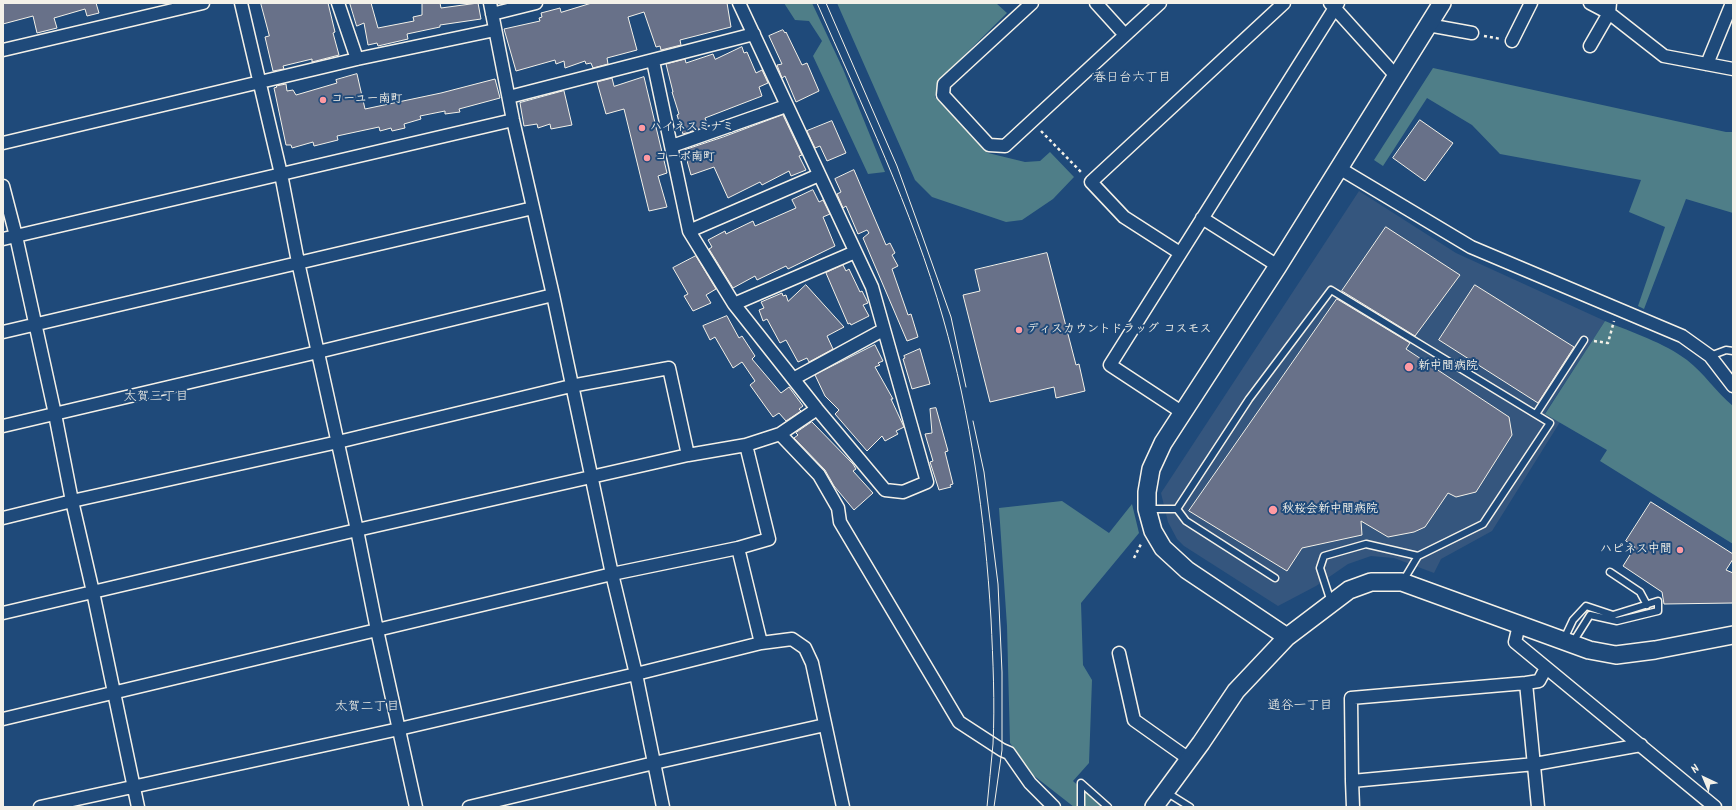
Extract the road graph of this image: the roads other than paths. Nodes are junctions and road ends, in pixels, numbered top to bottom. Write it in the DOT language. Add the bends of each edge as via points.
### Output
graph roads {
  1 [pos="203,3"];
  2 [pos="241,3"];
  3 [pos="338,3"];
  4 [pos="536,3"];
  5 [pos="739,3"];
  6 [pos="1032,3"];
  7 [pos="1096,3"];
  8 [pos="1160,3"];
  9 [pos="1284,3"];
  10 [pos="1442,3"];
  11 [pos="1531,3"];
  12 [pos="1590,3"];
  13 [pos="1732,3"];
  14 [pos="1334,5"];
  15 [pos="491,8"];
  16 [pos="1609,8"];
  17 [pos="1428,25"];
  18 [pos="495,30"];
  19 [pos="754,34"];
  20 [pos="1472,34"];
  21 [pos="1125,35"];
  22 [pos="1512,41"];
  23 [pos="1590,46"];
  24 [pos="3,50"];
  25 [pos="357,59"];
  26 [pos="654,61"];
  27 [pos="1707,64"];
  28 [pos="1733,69"];
  29 [pos="1396,76"];
  30 [pos="260,82"];
  31 [pos="509,97"];
  32 [pos="786,106"];
  33 [pos="514,120"];
  34 [pos="3,143"];
  35 [pos="672,146"];
  36 [pos="1339,168"];
  37 [pos="281,174"];
  38 [pos="819,175"];
  39 [pos="3,186"];
  40 [pos="533,208"];
  41 [pos="1202,218"];
  42 [pos="689,231"];
  43 [pos="16,236"];
  44 [pos="3,239"];
  45 [pos="854,252"];
  46 [pos="1180,253"];
  47 [pos="298,262"];
  48 [pos="1278,266"];
  49 [pos="553,295"];
  50 [pos="734,304"];
  51 [pos="35,324"];
  52 [pos="883,330"];
  53 [pos="3,332"];
  54 [pos="1584,340"];
  55 [pos="1733,351"];
  56 [pos="318,352"];
  57 [pos="1710,356"];
  58 [pos="793,379"];
  59 [pos="571,386"];
  60 [pos="1733,386"];
  61 [pos="817,409"];
  62 [pos="1183,413"];
  63 [pos="55,414"];
  64 [pos="1536,414"];
  65 [pos="3,426"];
  66 [pos="780,434"];
  67 [pos="338,442"];
  68 [pos="746,445"];
  69 [pos="688,455"];
  70 [pos="592,478"];
  71 [pos="72,501"];
  72 [pos="1147,509"];
  73 [pos="1177,509"];
  74 [pos="3,518"];
  75 [pos="358,530"];
  76 [pos="738,548"];
  77 [pos="1418,556"];
  78 [pos="1610,572"];
  79 [pos="612,574"];
  80 [pos="1275,578"];
  81 [pos="1402,582"];
  82 [pos="93,592"];
  83 [pos="1331,603"];
  84 [pos="1647,605"];
  85 [pos="3,613"];
  86 [pos="1519,625"];
  87 [pos="377,630"];
  88 [pos="1733,635"];
  89 [pos="1287,637"];
  90 [pos="1568,642"];
  91 [pos="761,643"];
  92 [pos="1119,652"];
  93 [pos="1546,668"];
  94 [pos="636,674"];
  95 [pos="1526,683"];
  96 [pos="113,692"];
  97 [pos="3,719"];
  98 [pos="825,726"];
  99 [pos="399,729"];
  100 [pos="1641,745"];
  101 [pos="1189,759"];
  102 [pos="654,763"];
  103 [pos="1535,764"];
  104 [pos="1352,781"];
  105 [pos="133,787"];
  106 [pos="1165,791"];
  107 [pos="40,807"];
  108 [pos="138,807"];
  109 [pos="416,807"];
  110 [pos="469,807"];
  111 [pos="663,807"];
  112 [pos="843,807"];
  113 [pos="1054,807"];
  114 [pos="1081,807"];
  115 [pos="1108,807"];
  116 [pos="1154,807"];
  117 [pos="1190,807"];
  118 [pos="1353,807"];
  119 [pos="1538,807"];
  120 [pos="1715,807"];
  1 -- 24 [label="street"];
  2 -- 30 [label="street"];
  3 -- 25 [label="street"];
  4 -- 15 [label="street"];
  5 -- 19 [label="street"];
  6 -- 21 [label="street" via="944,84 942,95 989,145 1005,146"];
  7 -- 21 [label="street"];
  8 -- 21 [label="street"];
  9 -- 46 [label="street" via="1091,182 1124,218"];
  10 -- 17 [label="street"];
  11 -- 22 [label="street"];
  12 -- 16 [label="street"];
  13 -- 27 [label="street"];
  14 -- 29 [label="street"];
  14 -- 41 [label="street"];
  15 -- 18 [label="street"];
  16 -- 23 [label="street"];
  16 -- 27 [label="street" via="1664,56"];
  17 -- 20 [label="street"];
  17 -- 29 [label="street"];
  18 -- 25 [label="street"];
  18 -- 31 [label="street"];
  19 -- 26 [label="street"];
  19 -- 32 [label="street"];
  25 -- 30 [label="street"];
  26 -- 31 [label="street"];
  26 -- 35 [label="street"];
  27 -- 28 [label="street"];
  29 -- 36 [label="street"];
  30 -- 34 [label="street"];
  30 -- 37 [label="street"];
  31 -- 33 [label="street"];
  32 -- 35 [label="street"];
  32 -- 38 [label="street"];
  33 -- 37 [label="street"];
  33 -- 40 [label="street"];
  35 -- 42 [label="street"];
  36 -- 48 [label="street"];
  36 -- 57 [label="street" via="1472,247 1682,336"];
  37 -- 43 [label="street"];
  37 -- 47 [label="street"];
  38 -- 42 [label="street"];
  38 -- 45 [label="street"];
  39 -- 43 [label="street"];
  40 -- 47 [label="street"];
  40 -- 49 [label="street"];
  41 -- 46 [label="street"];
  41 -- 48 [label="street"];
  42 -- 50 [label="street"];
  43 -- 44 [label="street"];
  43 -- 51 [label="street"];
  45 -- 50 [label="street"];
  45 -- 52 [label="street" via="872,287"];
  46 -- 62 [label="street" via="1110,365"];
  47 -- 51 [label="street"];
  47 -- 56 [label="street"];
  48 -- 62 [label="street"];
  49 -- 56 [label="street"];
  49 -- 59 [label="street"];
  50 -- 58 [label="street"];
  51 -- 53 [label="street"];
  51 -- 63 [label="street"];
  52 -- 58 [label="street"];
  52 -- 61 [label="street" via="927,482 902,492 885,490"];
  54 -- 64 [label="lane"];
  55 -- 57 [label="lane" via="1726,350"];
  56 -- 63 [label="street"];
  56 -- 67 [label="street"];
  57 -- 60 [label="street"];
  58 -- 61 [label="street"];
  59 -- 67 [label="street"];
  59 -- 69 [label="street" via="669,368"];
  59 -- 70 [label="street"];
  61 -- 66 [label="street"];
  62 -- 72 [label="street" via="1163,443 1151,469"];
  63 -- 65 [label="street"];
  63 -- 71 [label="street"];
  64 -- 73 [label="lane" via="1331,290 1249,399"];
  64 -- 77 [label="lane" via="1550,423 1484,524"];
  66 -- 68 [label="street"];
  66 -- 113 [label="street" via="819,476 838,508 840,522 959,722 1009,753 1030,783"];
  67 -- 71 [label="street"];
  67 -- 75 [label="street"];
  68 -- 69 [label="street"];
  68 -- 76 [label="street" via="769,539"];
  69 -- 70 [label="street"];
  70 -- 75 [label="street"];
  70 -- 79 [label="street"];
  71 -- 74 [label="street"];
  71 -- 82 [label="street"];
  72 -- 73 [label="lane"];
  72 -- 89 [label="street" via="1153,530 1163,548 1187,570"];
  73 -- 80 [label="lane" via="1186,521"];
  75 -- 82 [label="street"];
  75 -- 87 [label="street"];
  76 -- 79 [label="street"];
  76 -- 91 [label="street"];
  77 -- 81 [label="lane"];
  77 -- 83 [label="lane" via="1366,544 1324,556 1320,568"];
  78 -- 84 [label="lane" via="1640,592"];
  79 -- 87 [label="street"];
  79 -- 94 [label="street"];
  81 -- 83 [label="street" via="1371,582 1349,590"];
  81 -- 86 [label="street"];
  82 -- 85 [label="street"];
  82 -- 96 [label="street"];
  83 -- 89 [label="street"];
  84 -- 90 [label="lane" via="1613,614 1586,606 1573,620"];
  84 -- 90 [label="lane" via="1658,601 1658,611 1617,621 1590,615"];
  86 -- 90 [label="street"];
  86 -- 93 [label="street" via="1515,642"];
  87 -- 96 [label="street"];
  87 -- 99 [label="street"];
  88 -- 90 [label="street" via="1616,655 1589,650"];
  89 -- 101 [label="street" via="1236,691"];
  91 -- 94 [label="street"];
  91 -- 98 [label="street" via="792,639 805,648 812,663"];
  92 -- 101 [label="street" via="1134,720"];
  93 -- 95 [label="street" via="1539,681"];
  93 -- 100 [label="street"];
  94 -- 99 [label="street"];
  94 -- 102 [label="street"];
  95 -- 103 [label="street"];
  95 -- 104 [label="street" via="1351,698"];
  96 -- 97 [label="street"];
  96 -- 105 [label="street"];
  98 -- 102 [label="street"];
  98 -- 112 [label="street"];
  99 -- 105 [label="street"];
  99 -- 109 [label="street"];
  100 -- 103 [label="street"];
  100 -- 120 [label="street"];
  101 -- 106 [label="street"];
  102 -- 110 [label="street"];
  102 -- 111 [label="street"];
  103 -- 104 [label="street"];
  103 -- 119 [label="street"];
  104 -- 118 [label="street"];
  105 -- 107 [label="street"];
  105 -- 108 [label="street"];
  106 -- 116 [label="street"];
  106 -- 117 [label="lane"];
  114 -- 115 [label="lane" via="1081,783"];
}
